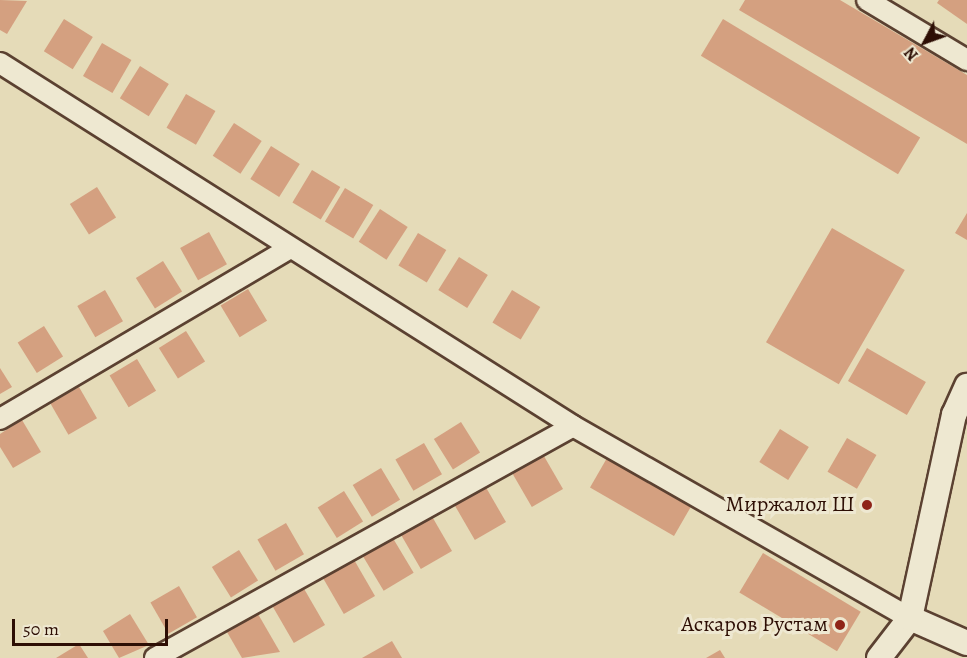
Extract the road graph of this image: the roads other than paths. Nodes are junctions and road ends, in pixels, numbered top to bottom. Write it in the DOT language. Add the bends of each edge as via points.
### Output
graph roads {
  1 [pos="867,0"];
  2 [pos="967,60"];
  3 [pos="0,63"];
  4 [pos="289,249"];
  5 [pos="967,386"];
  6 [pos="0,419"];
  7 [pos="573,426"];
  8 [pos="910,618"];
  9 [pos="967,643"];
  10 [pos="155,658"];
  11 [pos="879,658"];
  1 -- 2 [label="street"];
  3 -- 4 [label="street"];
  4 -- 6 [label="street"];
  4 -- 7 [label="street"];
  5 -- 8 [label="street" via="954,415"];
  7 -- 8 [label="street"];
  7 -- 10 [label="street"];
  8 -- 9 [label="street"];
  8 -- 11 [label="street"];
}
